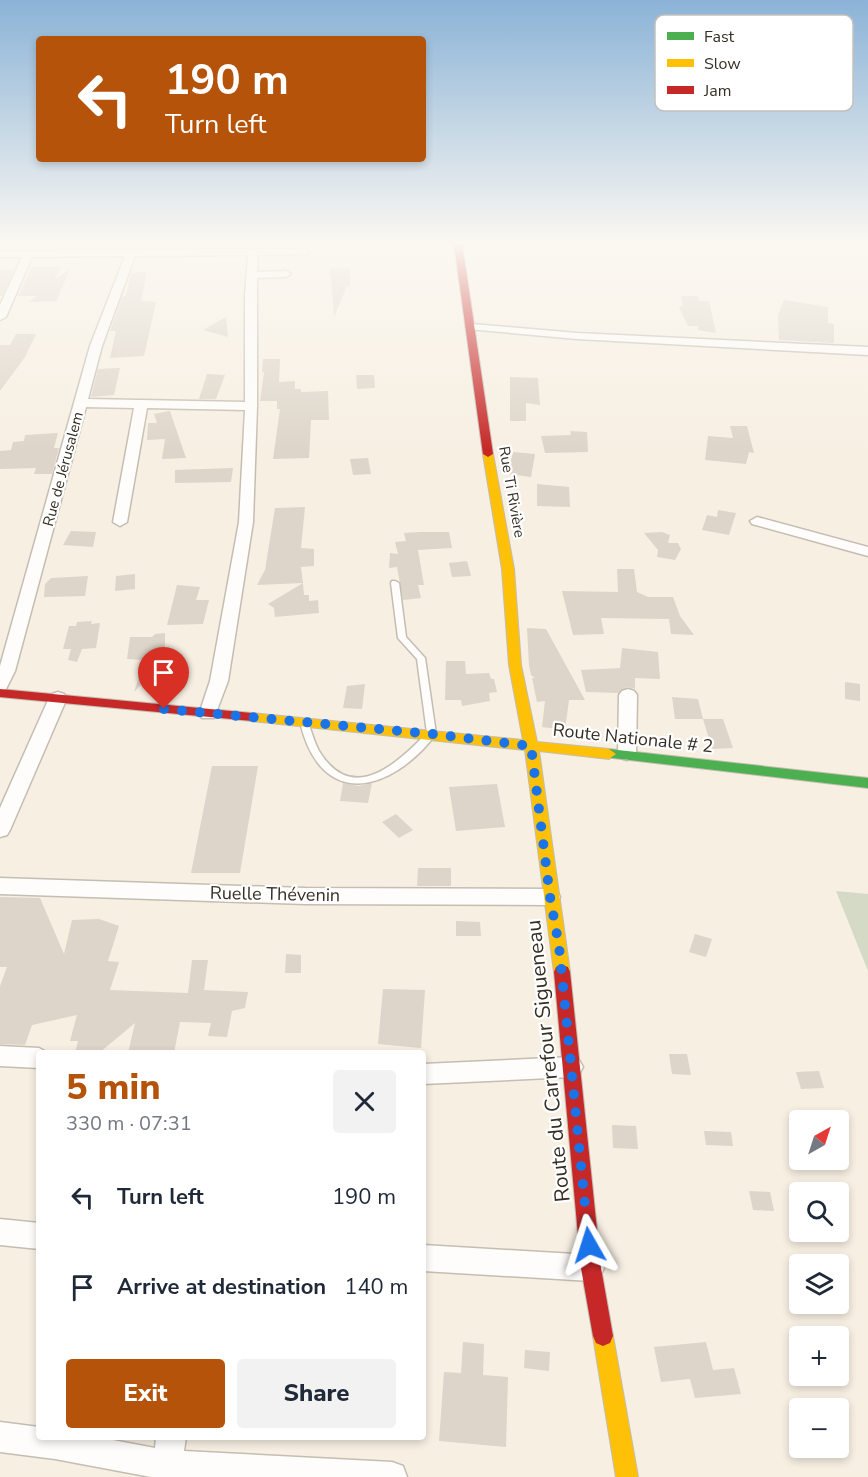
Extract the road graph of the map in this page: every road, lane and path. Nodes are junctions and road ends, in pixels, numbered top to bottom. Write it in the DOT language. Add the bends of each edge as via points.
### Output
graph roads {
  1 [pos="110,313"];
  2 [pos="251,313"];
  3 [pos="470,313"];
  4 [pos="472,327"];
  5 [pos="868,351"];
  6 [pos="81,403"];
  7 [pos="141,404"];
  8 [pos="251,406"];
  9 [pos="757,521"];
  10 [pos="120,522"];
  11 [pos="868,552"];
  12 [pos="395,584"];
  13 [pos="0,685"];
  14 [pos="0,693"];
  15 [pos="628,695"];
  16 [pos="58,698"];
  17 [pos="208,714"];
  18 [pos="304,722"];
  19 [pos="432,734"];
  20 [pos="531,746"];
  21 [pos="627,754"];
  22 [pos="868,783"];
  23 [pos="0,830"];
  24 [pos="0,886"];
  25 [pos="550,897"];
  26 [pos="0,1056"];
  27 [pos="36,1058"];
  28 [pos="571,1067"];
  29 [pos="426,1074"];
  30 [pos="0,1232"];
  31 [pos="36,1236"];
  32 [pos="426,1257"];
  33 [pos="591,1268"];
  34 [pos="0,1437"];
  35 [pos="168,1460"];
  36 [pos="392,1477"];
  37 [pos="627,1477"];
  1 -- 6 [label="street, Rue de Jérusalem"];
  2 -- 8 [label="street"];
  3 -- 4 [label="street, Rue Ti Rivière"];
  4 -- 5 [label="street"];
  4 -- 20 [label="street, Rue Ti Rivière" via="478,394 508,569 515,665"];
  6 -- 7 [label="street"];
  6 -- 13 [label="street, Rue de Jérusalem" via="8,671"];
  7 -- 8 [label="street"];
  7 -- 10 [label="street"];
  8 -- 17 [label="street" via="246,522 219,681"];
  9 -- 11 [label="street"];
  12 -- 19 [label="lane" via="402,638 422,658"];
  14 -- 16 [label="street, Route Nationale # 2"];
  15 -- 21 [label="street"];
  16 -- 17 [label="street, Route Nationale # 2"];
  16 -- 23 [label="street"];
  17 -- 18 [label="street, Route Nationale # 2"];
  18 -- 19 [label="street, Route Nationale # 2"];
  18 -- 19 [label="lane" via="307,738 320,762 338,777 357,781 374,779 393,768"];
  19 -- 20 [label="street, Route Nationale # 2"];
  20 -- 21 [label="street, Route Nationale # 2"];
  20 -- 25 [label="street, Route du Carrefour Sigueneau"];
  21 -- 22 [label="street, Route Nationale # 2"];
  24 -- 25 [label="street, Ruelle Thévenin" via="305,896"];
  25 -- 28 [label="street, Route du Carrefour Sigueneau"];
  26 -- 27 [label="street"];
  28 -- 29 [label="street"];
  28 -- 33 [label="street, Route du Carrefour Sigueneau"];
  30 -- 31 [label="street"];
  32 -- 33 [label="street"];
  33 -- 37 [label="street, Route du Carrefour Sigueneau"];
  34 -- 35 [label="street"];
  35 -- 36 [label="street"];
}
